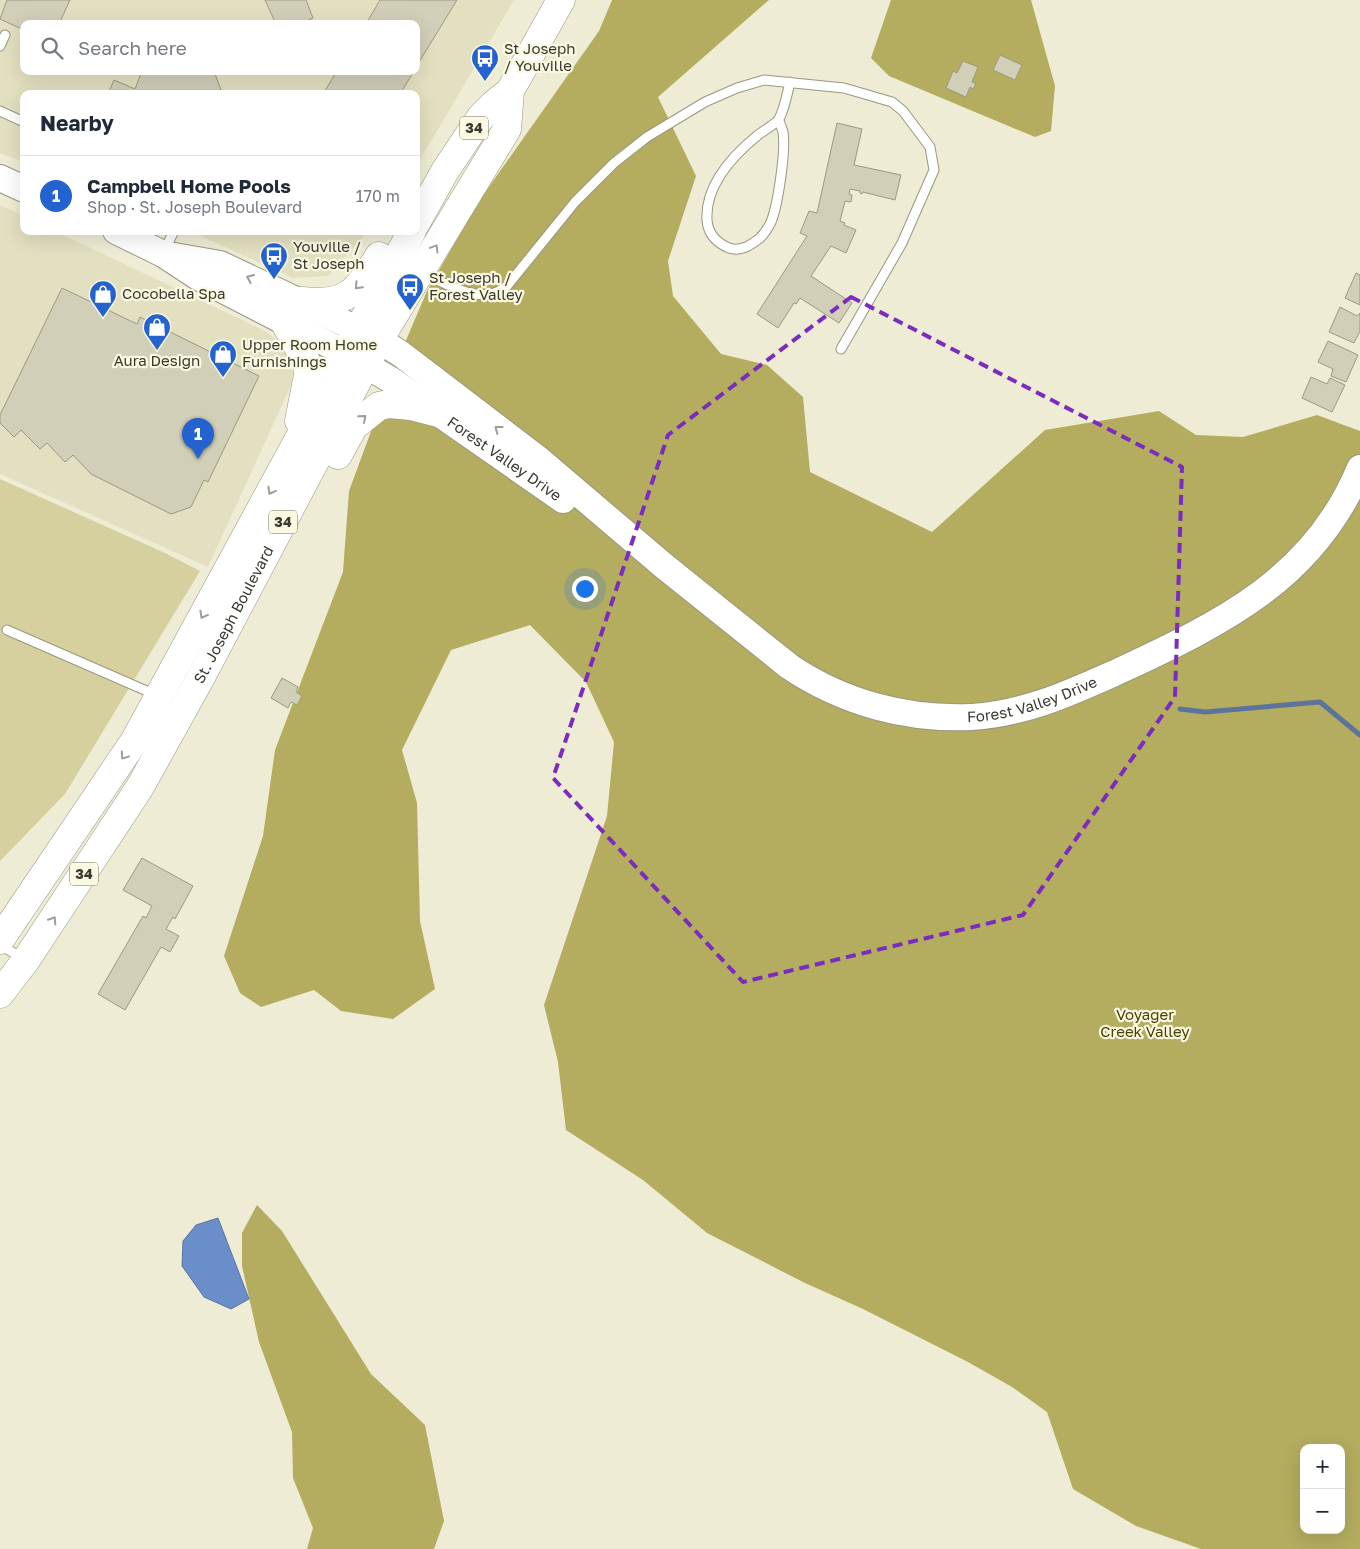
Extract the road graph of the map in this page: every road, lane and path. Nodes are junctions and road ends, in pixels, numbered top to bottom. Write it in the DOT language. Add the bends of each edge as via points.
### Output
graph roads {
  1 [pos="561,0"];
  2 [pos="5,35"];
  3 [pos="0,46"];
  4 [pos="790,82"];
  5 [pos="510,91"];
  6 [pos="0,111"];
  7 [pos="20,120"];
  8 [pos="779,121"];
  9 [pos="445,171"];
  10 [pos="420,192"];
  11 [pos="420,216"];
  12 [pos="135,235"];
  13 [pos="392,235"];
  14 [pos="410,235"];
  15 [pos="169,242"];
  16 [pos="420,272"];
  17 [pos="301,301"];
  18 [pos="285,323"];
  19 [pos="362,347"];
  20 [pos="841,349"];
  21 [pos="438,412"];
  22 [pos="292,452"];
  23 [pos="1360,468"];
  24 [pos="664,566"];
  25 [pos="7,630"];
  26 [pos="159,697"];
  27 [pos="140,787"];
  28 [pos="0,940"];
  29 [pos="0,945"];
  30 [pos="26,960"];
  31 [pos="0,994"];
  1 -- 5 [label="main road, St. Joseph Boulevard / 34"];
  2 -- 3 [label="lane"];
  4 -- 8 [label="lane"];
  4 -- 16 [label="lane" via="764,80 737,88 705,102 647,137 614,163 575,202 507,286 496,293 465,292"];
  4 -- 20 [label="lane" via="844,88 892,102 903,111 930,147 934,170 921,202 902,243"];
  5 -- 9 [label="main road, St. Joseph Boulevard / 34" via="481,117"];
  16 -- 5 [label="main road, St. Joseph Boulevard / 34, one-way" via="507,129"];
  6 -- 7 [label="lane"];
  8 -- 8 [label="lane" via="756,136 740,153 715,184 709,198 707,225 713,238 733,249 754,243 770,223 782,165 783,132"];
  9 -- 10 [label="main road"];
  9 -- 11 [label="main road, St. Joseph Boulevard / 34"];
  12 -- 15 [label="street"];
  13 -- 17 [label="main road, one-way" via="351,294 320,303"];
  14 -- 19 [label="main road, St. Joseph Boulevard / 34"];
  17 -- 15 [label="street, one-way"];
  15 -- 18 [label="street" via="198,278"];
  16 -- 19 [label="main road, St. Joseph Boulevard / 34"];
  17 -- 19 [label="street"];
  18 -- 19 [label="street"];
  18 -- 22 [label="main road" via="307,363 308,375"];
  19 -- 21 [label="street, Forest Valley Drive"];
  19 -- 22 [label="main road, St. Joseph Boulevard / 34"];
  24 -- 19 [label="street, Forest Valley Drive, one-way" via="537,458 401,354"];
  19 -- 27 [label="main road, St. Joseph Boulevard / 34" via="200,679"];
  21 -- 24 [label="street, Forest Valley Drive" via="601,528"];
  27 -- 21 [label="main road, one-way" via="170,760 354,426 379,406 389,404"];
  22 -- 26 [label="main road, St. Joseph Boulevard / 34, one-way"];
  23 -- 24 [label="street, Forest Valley Drive" via="1350,492 1320,538 1281,578 1250,602 1200,631 1067,695 1001,714 931,717 893,711 840,695 790,667"];
  25 -- 26 [label="lane"];
  26 -- 28 [label="main road, St. Joseph Boulevard / 34, one-way" via="135,740"];
  30 -- 27 [label="main road, St. Joseph Boulevard / 34, one-way"];
  29 -- 30 [label="lane"];
  30 -- 31 [label="main road, St. Joseph Boulevard / 34"];
}
